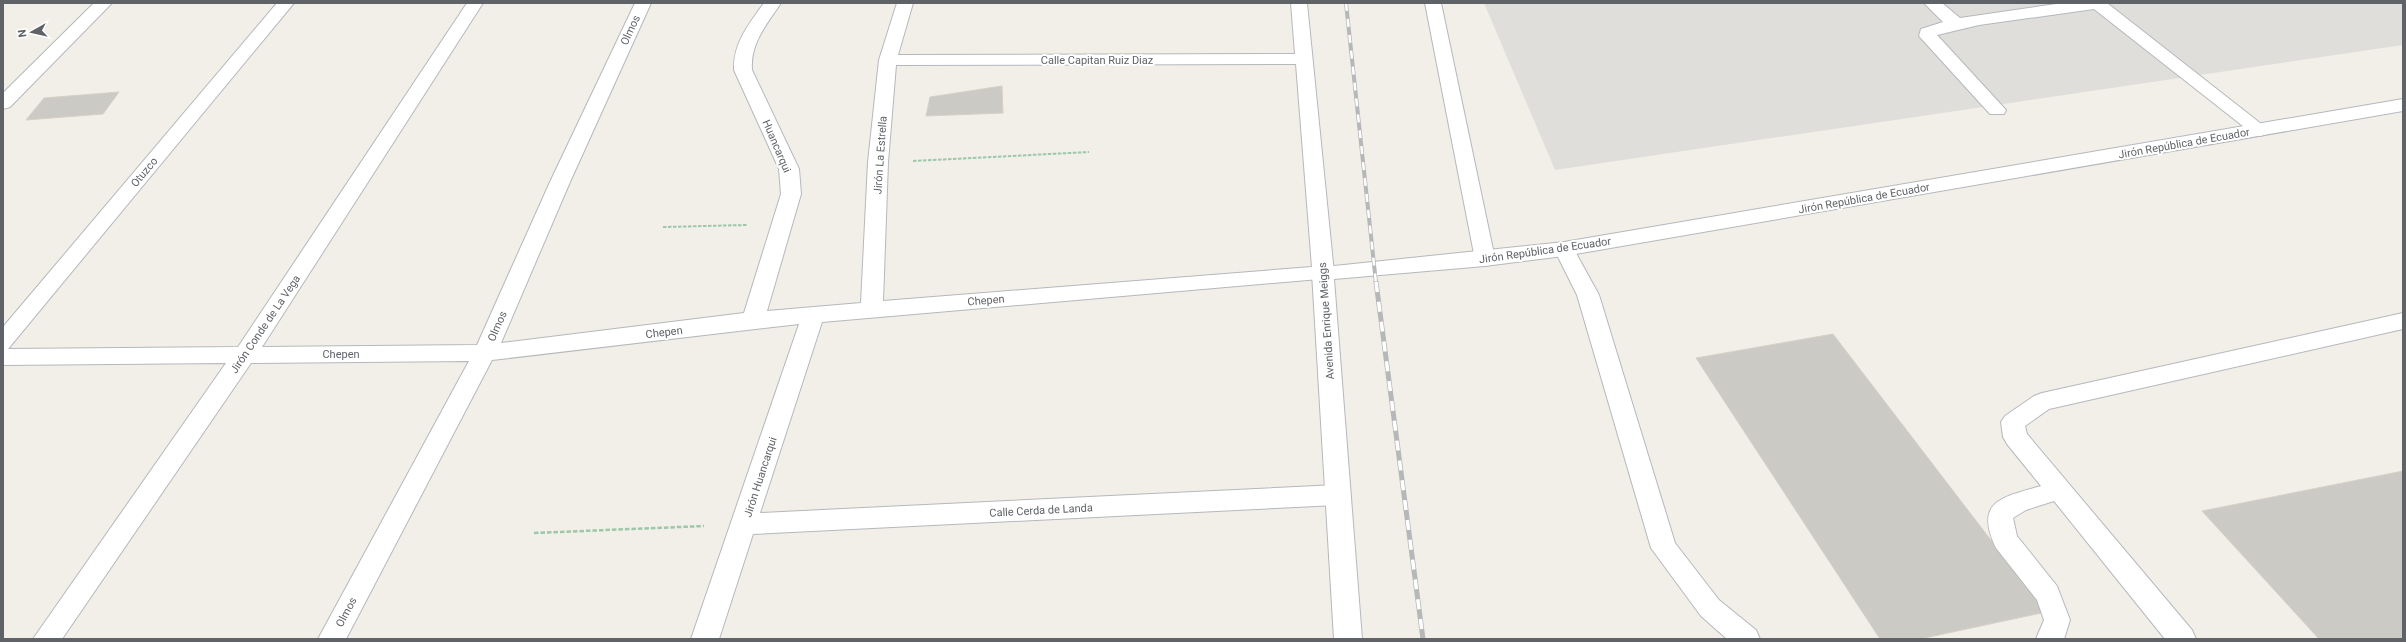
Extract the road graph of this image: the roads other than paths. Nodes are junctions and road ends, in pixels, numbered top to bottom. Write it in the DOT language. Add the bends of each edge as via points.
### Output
graph roads {
  1 [pos="104,3"];
  2 [pos="286,3"];
  3 [pos="475,3"];
  4 [pos="643,3"];
  5 [pos="773,3"];
  6 [pos="906,3"];
  7 [pos="1299,3"];
  8 [pos="1433,3"];
  9 [pos="1932,3"];
  10 [pos="2096,3"];
  11 [pos="1955,24"];
  12 [pos="1305,59"];
  13 [pos="888,60"];
  14 [pos="3,103"];
  15 [pos="2403,104"];
  16 [pos="1997,110"];
  17 [pos="2260,130"];
  18 [pos="1564,249"];
  19 [pos="1485,259"];
  20 [pos="1323,273"];
  21 [pos="872,309"];
  22 [pos="813,315"];
  23 [pos="753,320"];
  24 [pos="2403,321"];
  25 [pos="3,342"];
  26 [pos="485,353"];
  27 [pos="245,354"];
  28 [pos="3,357"];
  29 [pos="2058,490"];
  30 [pos="1337,495"];
  31 [pos="745,524"];
  32 [pos="47,639"];
  33 [pos="332,639"];
  34 [pos="705,639"];
  35 [pos="1348,639"];
  36 [pos="1746,639"];
  37 [pos="2050,639"];
  38 [pos="2182,639"];
  1 -- 14 [label="street"];
  2 -- 25 [label="street, Otuzco"];
  3 -- 27 [label="street, Jirón Conde de La Vega"];
  4 -- 26 [label="street, Olmos"];
  5 -- 23 [label="street, Huancarqui" via="750,38 741,58 743,70 789,169 791,194"];
  6 -- 13 [label="street, Jirón La Estrella"];
  7 -- 12 [label="street, Avenida Enrique Meiggs"];
  8 -- 19 [label="street"];
  9 -- 11 [label="street"];
  10 -- 11 [label="street"];
  10 -- 17 [label="street"];
  11 -- 16 [label="street" via="1931,29 1928,36"];
  12 -- 13 [label="street, Calle Capitan Ruiz Diaz"];
  12 -- 20 [label="street, Avenida Enrique Meiggs"];
  13 -- 21 [label="street, Jirón La Estrella" via="878,162"];
  15 -- 17 [label="street, Jirón República de Ecuador"];
  17 -- 18 [label="street, Jirón República de Ecuador"];
  18 -- 19 [label="street, Jirón República de Ecuador"];
  18 -- 36 [label="street" via="1588,295 1664,548 1710,608"];
  19 -- 20 [label="street, Jirón República de Ecuador"];
  20 -- 21 [label="street, Chepen"];
  20 -- 30 [label="street, Avenida Enrique Meiggs"];
  21 -- 22 [label="street, Chepen"];
  22 -- 23 [label="street, Chepen"];
  22 -- 31 [label="street, Jirón Huancarqui"];
  23 -- 26 [label="street, Chepen"];
  24 -- 29 [label="street" via="2042,402 2014,422 2015,437"];
  26 -- 27 [label="street, Chepen"];
  26 -- 33 [label="street, Olmos"];
  27 -- 28 [label="street, Chepen"];
  27 -- 32 [label="street, Jirón Conde de La Vega"];
  29 -- 37 [label="street" via="2018,503 2000,513 2005,540 2048,594 2058,620"];
  29 -- 38 [label="street"];
  30 -- 31 [label="street, Calle Cerda de Landa"];
  30 -- 35 [label="street, Avenida Enrique Meiggs"];
  31 -- 34 [label="street, Jirón Huancarqui"];
}
